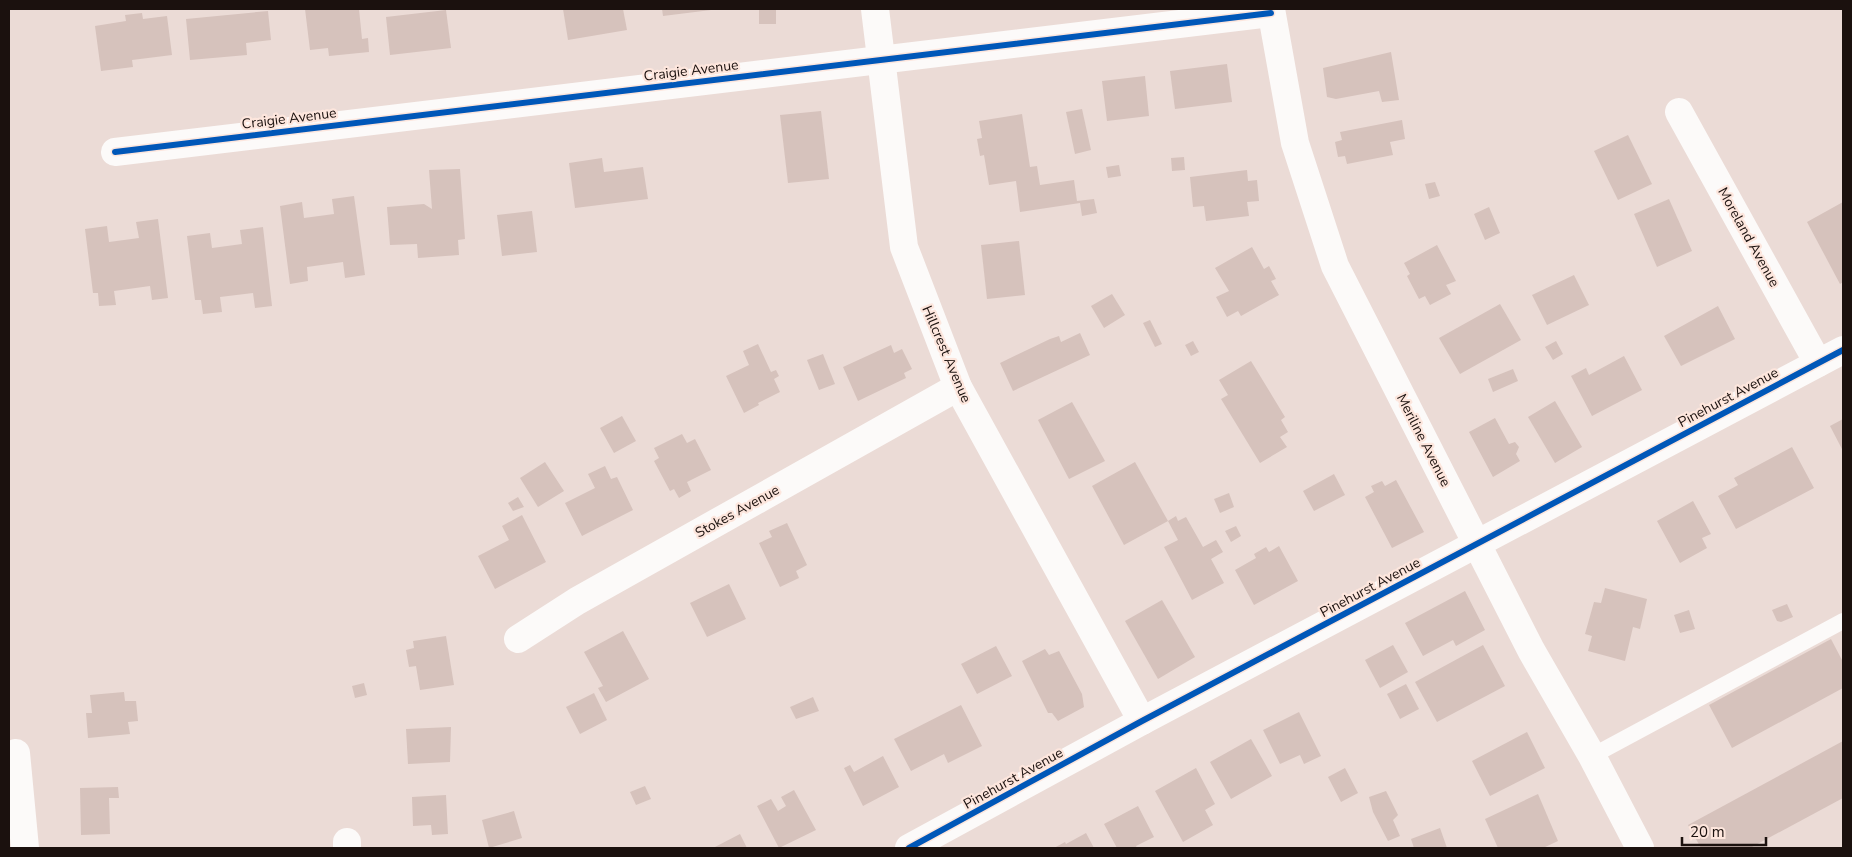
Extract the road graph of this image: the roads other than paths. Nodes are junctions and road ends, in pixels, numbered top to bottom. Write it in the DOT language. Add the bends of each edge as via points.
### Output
graph roads {
  1 [pos="875,9"];
  2 [pos="1271,11"];
  3 [pos="880,60"];
  4 [pos="1679,112"];
  5 [pos="114,152"];
  6 [pos="1843,350"];
  7 [pos="1818,363"];
  8 [pos="958,387"];
  9 [pos="1477,544"];
  10 [pos="1843,621"];
  11 [pos="518,639"];
  12 [pos="1142,721"];
  13 [pos="16,753"];
  14 [pos="1592,756"];
  15 [pos="25,848"];
  16 [pos="909,848"];
  17 [pos="1640,848"];
  1 -- 3 [label="street, Hillcrest Avenue"];
  2 -- 3 [label="street, Craigie Avenue"];
  2 -- 9 [label="street, Meriline Avenue" via="1295,143 1335,266"];
  3 -- 5 [label="street, Craigie Avenue"];
  3 -- 8 [label="street, Hillcrest Avenue" via="904,247"];
  4 -- 7 [label="street, Moreland Avenue"];
  6 -- 7 [label="street, Pinehurst Avenue"];
  7 -- 9 [label="street, Pinehurst Avenue"];
  8 -- 11 [label="street, Stokes Avenue" via="577,601"];
  8 -- 12 [label="street, Hillcrest Avenue"];
  9 -- 12 [label="street, Pinehurst Avenue"];
  9 -- 14 [label="street, Meriline Avenue" via="1531,650"];
  10 -- 14 [label="lane"];
  12 -- 16 [label="street, Pinehurst Avenue"];
  13 -- 15 [label="street"];
  14 -- 17 [label="street, Meriline Avenue"];
}
